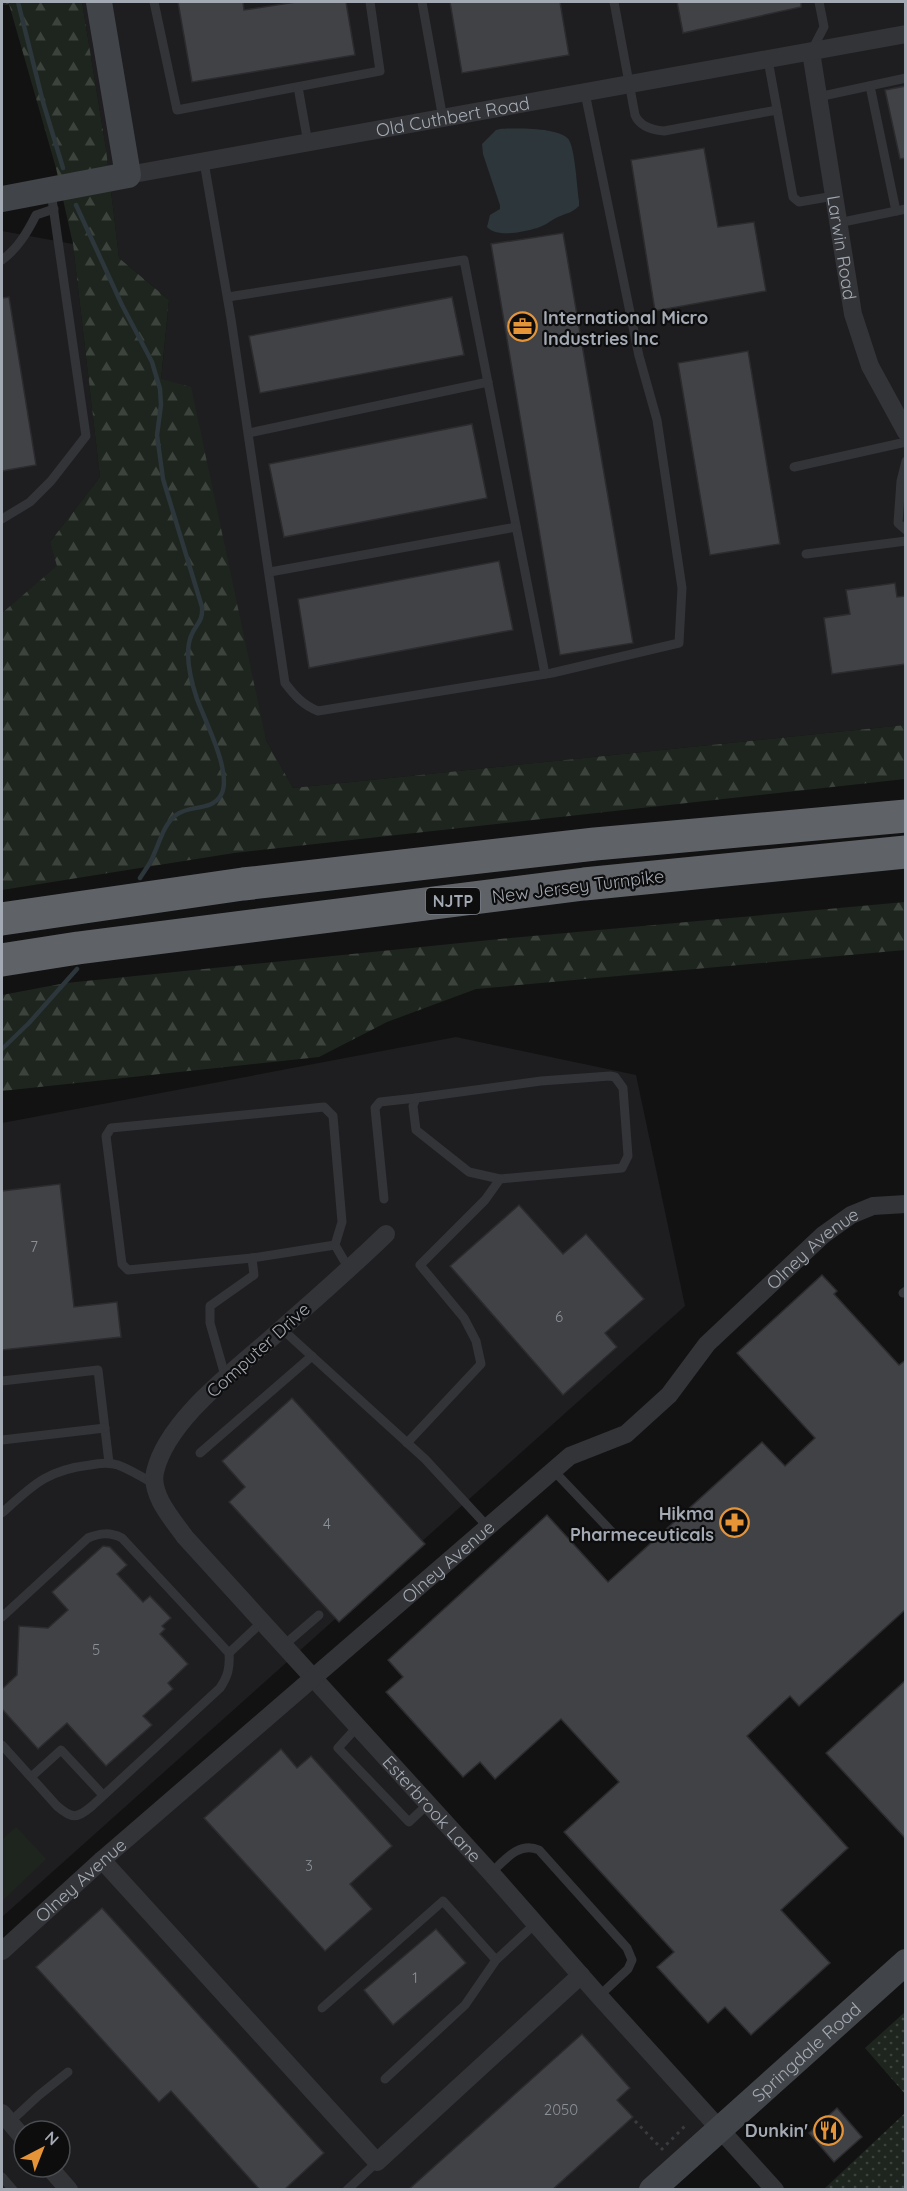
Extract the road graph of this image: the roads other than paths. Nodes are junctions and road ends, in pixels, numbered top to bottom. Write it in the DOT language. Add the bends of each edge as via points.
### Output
graph roads {
  1 [pos="99,2"];
  2 [pos="154,2"];
  3 [pos="370,2"];
  4 [pos="422,2"];
  5 [pos="614,2"];
  6 [pos="819,2"];
  7 [pos="906,34"];
  8 [pos="811,52"];
  9 [pos="768,60"];
  10 [pos="906,78"];
  11 [pos="629,85"];
  12 [pos="870,86"];
  13 [pos="298,87"];
  14 [pos="585,93"];
  15 [pos="818,97"];
  16 [pos="777,110"];
  17 [pos="442,118"];
  18 [pos="308,143"];
  19 [pos="204,162"];
  20 [pos="128,175"];
  21 [pos="834,196"];
  22 [pos="2,199"];
  23 [pos="52,199"];
  24 [pos="901,210"];
  25 [pos="838,223"];
  26 [pos="2,260"];
  27 [pos="228,297"];
  28 [pos="488,382"];
  29 [pos="906,432"];
  30 [pos="249,433"];
  31 [pos="906,442"];
  32 [pos="906,461"];
  33 [pos="795,467"];
  34 [pos="2,519"];
  35 [pos="516,527"];
  36 [pos="906,530"];
  37 [pos="906,541"];
  38 [pos="806,554"];
  39 [pos="270,572"];
  40 [pos="545,674"];
  41 [pos="906,816"];
  42 [pos="906,852"];
  43 [pos="2,919"];
  44 [pos="2,960"];
  45 [pos="416,1098"];
  46 [pos="501,1179"];
  47 [pos="384,1199"];
  48 [pos="906,1204"];
  49 [pos="386,1234"];
  50 [pos="335,1245"];
  51 [pos="252,1258"];
  52 [pos="349,1269"];
  53 [pos="282,1329"];
  54 [pos="312,1356"];
  55 [pos="226,1379"];
  56 [pos="2,1381"];
  57 [pos="105,1428"];
  58 [pos="2,1440"];
  59 [pos="407,1443"];
  60 [pos="200,1453"];
  61 [pos="109,1464"];
  62 [pos="553,1470"];
  63 [pos="156,1483"];
  64 [pos="2,1513"];
  65 [pos="488,1527"];
  66 [pos="611,1531"];
  67 [pos="319,1615"];
  68 [pos="2,1617"];
  69 [pos="262,1622"];
  70 [pos="283,1646"];
  71 [pos="229,1653"];
  72 [pos="312,1678"];
  73 [pos="357,1727"];
  74 [pos="2,1745"];
  75 [pos="31,1777"];
  76 [pos="103,1795"];
  77 [pos="428,1804"];
  78 [pos="102,1860"];
  79 [pos="491,1873"];
  80 [pos="535,1924"];
  81 [pos="2,1951"];
  82 [pos="496,1960"];
  83 [pos="906,1962"];
  84 [pos="581,1975"];
  85 [pos="599,1996"];
  86 [pos="322,2008"];
  87 [pos="68,2072"];
  88 [pos="385,2079"];
  89 [pos="6,2118"];
  90 [pos="719,2128"];
  91 [pos="377,2162"];
  92 [pos="2,2177"];
  93 [pos="13,2190"];
  94 [pos="346,2190"];
  95 [pos="652,2190"];
  96 [pos="775,2190"];
  1 -- 20 [label="main road"];
  2 -- 13 [label="lane" via="177,110"];
  3 -- 13 [label="lane" via="380,71"];
  4 -- 17 [label="lane"];
  5 -- 11 [label="lane"];
  6 -- 8 [label="lane" via="824,27"];
  7 -- 8 [label="street, Old Cuthbert Road"];
  8 -- 9 [label="street, Old Cuthbert Road"];
  8 -- 15 [label="street, Larwin Road"];
  9 -- 11 [label="street, Old Cuthbert Road"];
  9 -- 16 [label="lane"];
  10 -- 12 [label="lane"];
  11 -- 14 [label="street, Old Cuthbert Road"];
  11 -- 16 [label="lane" via="637,120 655,130"];
  12 -- 15 [label="lane"];
  12 -- 24 [label="lane"];
  13 -- 18 [label="lane"];
  14 -- 17 [label="street, Old Cuthbert Road"];
  14 -- 40 [label="lane" via="639,356 657,420 682,588 679,643"];
  15 -- 21 [label="street, Larwin Road"];
  16 -- 21 [label="lane" via="793,197 799,202"];
  17 -- 18 [label="street, Old Cuthbert Road"];
  18 -- 19 [label="street, Old Cuthbert Road"];
  19 -- 20 [label="street, Old Cuthbert Road"];
  19 -- 27 [label="lane"];
  20 -- 23 [label="main road, Old Cuthbert Road"];
  21 -- 25 [label="street, Larwin Road"];
  22 -- 23 [label="main road, Old Cuthbert Road"];
  23 -- 26 [label="lane"];
  23 -- 34 [label="lane" via="87,436 30,502"];
  24 -- 25 [label="lane"];
  25 -- 29 [label="street, Larwin Road" via="853,314 870,366"];
  27 -- 28 [label="lane" via="464,260"];
  27 -- 30 [label="lane"];
  28 -- 30 [label="lane"];
  28 -- 35 [label="lane"];
  30 -- 39 [label="lane"];
  31 -- 33 [label="lane"];
  32 -- 36 [label="lane" via="898,523"];
  35 -- 39 [label="lane"];
  35 -- 40 [label="lane"];
  37 -- 38 [label="lane"];
  39 -- 40 [label="lane" via="285,683 296,698 318,711"];
  41 -- 43 [label="highway, New Jersey Turnpike / NJTP" via="595,844 336,873"];
  42 -- 44 [label="highway, New Jersey Turnpike / NJTP" via="584,884"];
  45 -- 46 [label="lane" via="416,1130 469,1172"];
  45 -- 46 [label="lane" via="541,1081 615,1077 623,1088 628,1156 621,1168"];
  45 -- 47 [label="lane" via="380,1101 375,1108"];
  46 -- 59 [label="lane" via="420,1265 464,1318 476,1341 481,1364"];
  48 -- 62 [label="street, Olney Avenue" via="873,1206 823,1234 706,1344 669,1395 626,1434 570,1456"];
  49 -- 52 [label="street, Computer Drive"];
  50 -- 51 [label="lane"];
  50 -- 51 [label="lane" via="342,1222 333,1116 324,1107 111,1128 106,1136 122,1264 128,1270"];
  50 -- 52 [label="lane"];
  51 -- 55 [label="lane" via="254,1275 210,1306 210,1323"];
  52 -- 53 [label="street, Computer Drive"];
  53 -- 54 [label="lane"];
  53 -- 55 [label="street, Computer Drive"];
  54 -- 59 [label="lane"];
  54 -- 60 [label="lane"];
  55 -- 63 [label="street, Computer Drive" via="182,1421 163,1450 154,1474"];
  56 -- 57 [label="lane" via="98,1370"];
  57 -- 58 [label="lane"];
  57 -- 61 [label="lane"];
  59 -- 65 [label="lane"];
  61 -- 63 [label="lane"];
  61 -- 64 [label="lane" via="56,1471"];
  62 -- 65 [label="street, Olney Avenue"];
  62 -- 66 [label="lane"];
  63 -- 69 [label="street, Esterbrook Lane" via="158,1496 185,1537"];
  65 -- 72 [label="street, Olney Avenue"];
  67 -- 70 [label="lane"];
  68 -- 71 [label="lane" via="88,1538 104,1533 123,1538"];
  69 -- 70 [label="street, Esterbrook Lane"];
  69 -- 71 [label="lane"];
  70 -- 72 [label="street, Esterbrook Lane"];
  71 -- 76 [label="lane" via="228,1677 220,1688"];
  72 -- 73 [label="street, Esterbrook Lane"];
  72 -- 78 [label="street, Olney Avenue"];
  73 -- 77 [label="street, Esterbrook Lane"];
  73 -- 77 [label="lane" via="338,1748 409,1822"];
  74 -- 75 [label="lane"];
  75 -- 76 [label="lane" via="57,1806 74,1817"];
  75 -- 76 [label="lane" via="61,1750"];
  77 -- 79 [label="street, Esterbrook Lane"];
  78 -- 81 [label="street, Olney Avenue"];
  78 -- 91 [label="street"];
  79 -- 80 [label="street, Esterbrook Lane"];
  79 -- 85 [label="lane" via="516,1851 532,1846 627,1948 632,1960 628,1969"];
  80 -- 82 [label="lane"];
  80 -- 84 [label="street, Esterbrook Lane"];
  82 -- 86 [label="lane" via="443,1901"];
  82 -- 88 [label="lane" via="465,2005"];
  83 -- 90 [label="main road, Springdale Road"];
  84 -- 85 [label="street, Esterbrook Lane"];
  84 -- 91 [label="street"];
  85 -- 90 [label="street, Esterbrook Lane"];
  87 -- 89 [label="lane"];
  90 -- 95 [label="main road, Springdale Road"];
  90 -- 96 [label="street, Esterbrook Lane"];
  91 -- 94 [label="lane"];
  92 -- 93 [label="lane"];
}
